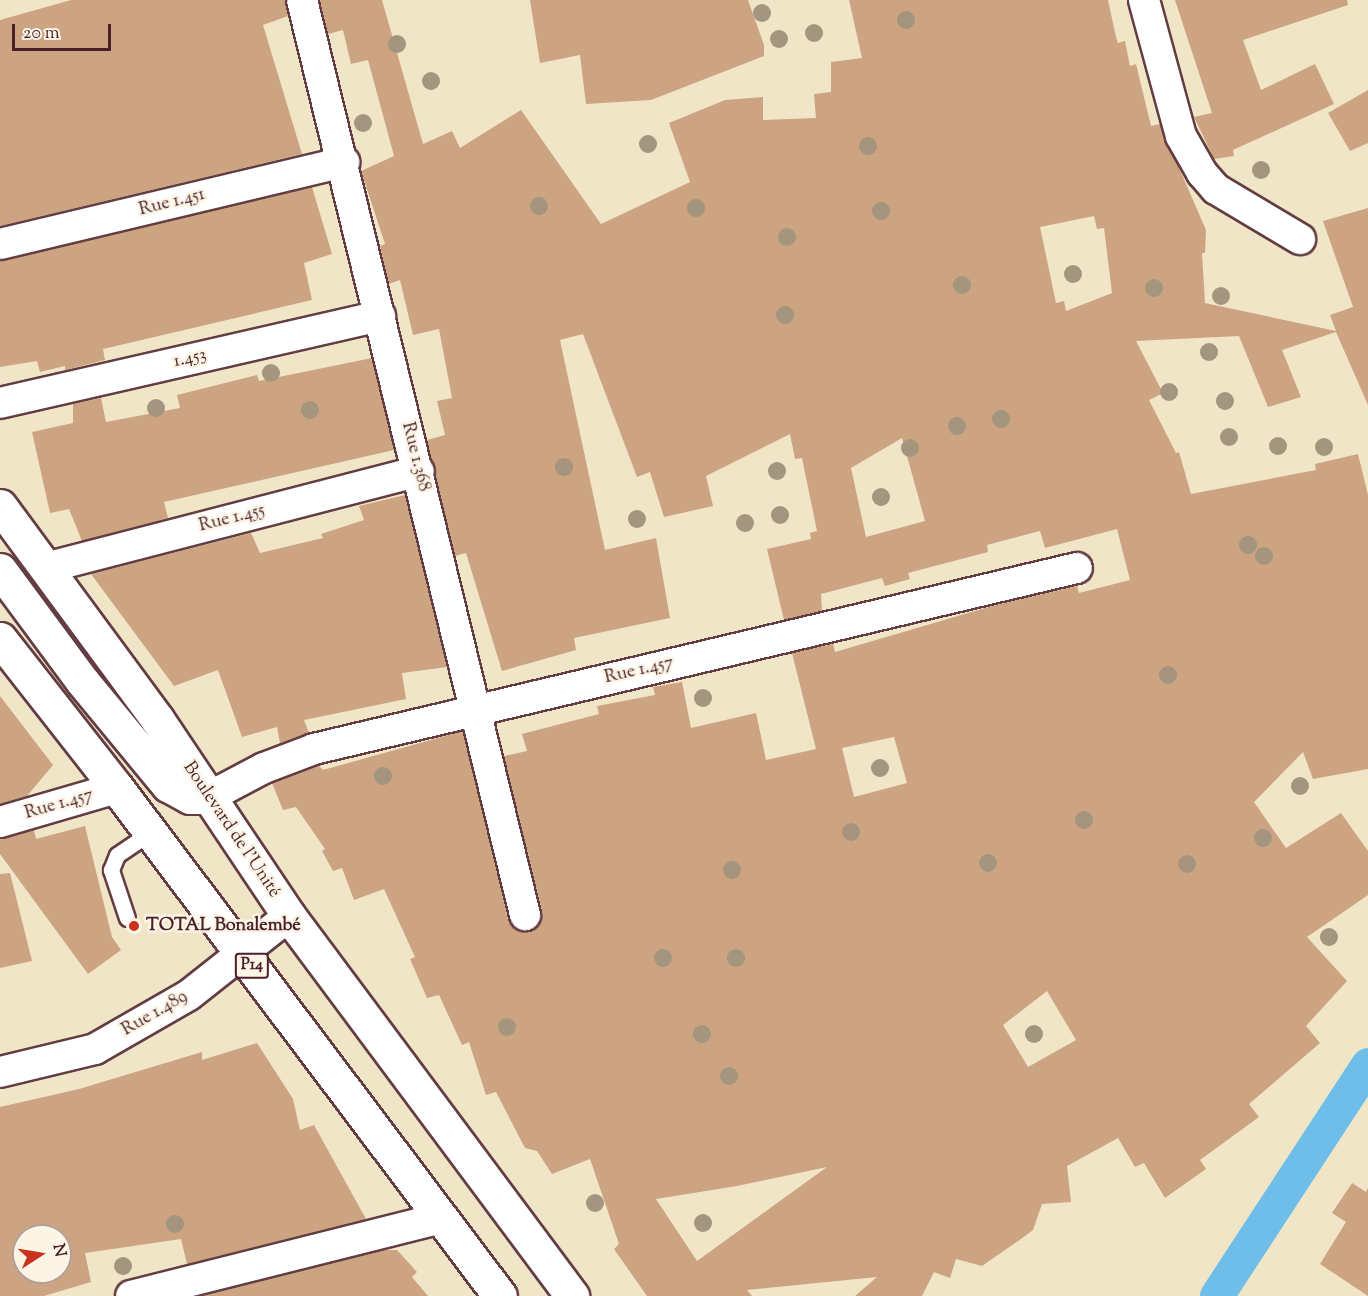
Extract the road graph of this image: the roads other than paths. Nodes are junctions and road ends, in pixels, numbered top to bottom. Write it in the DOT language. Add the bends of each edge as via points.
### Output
graph roads {
  1 [pos="302,0"];
  2 [pos="1144,0"];
  3 [pos="344,162"];
  4 [pos="1300,239"];
  5 [pos="0,244"];
  6 [pos="380,316"];
  7 [pos="0,403"];
  8 [pos="419,471"];
  9 [pos="0,506"];
  10 [pos="1077,567"];
  11 [pos="45,568"];
  12 [pos="0,570"];
  13 [pos="0,639"];
  14 [pos="475,710"];
  15 [pos="117,788"];
  16 [pos="209,797"];
  17 [pos="0,822"];
  18 [pos="151,831"];
  19 [pos="525,915"];
  20 [pos="289,916"];
  21 [pos="127,918"];
  22 [pos="244,954"];
  23 [pos="0,1072"];
  24 [pos="442,1218"];
  25 [pos="131,1296"];
  26 [pos="500,1296"];
  27 [pos="572,1296"];
  1 -- 3 [label="street, Rue 1.368"];
  2 -- 4 [label="street" via="1181,136 1202,173 1216,189"];
  3 -- 5 [label="street, Rue 1.451"];
  3 -- 6 [label="street, Rue 1.368"];
  6 -- 7 [label="street, 1.453"];
  6 -- 8 [label="street, Rue 1.368"];
  8 -- 11 [label="street, Rue 1.455"];
  8 -- 14 [label="street, Rue 1.368"];
  9 -- 11 [label="main road, Boulevard de l'Unité"];
  10 -- 14 [label="street, Rue 1.457"];
  11 -- 16 [label="main road, Boulevard de l'Unité" via="157,719"];
  12 -- 16 [label="main road" via="83,682 168,785 190,797"];
  13 -- 15 [label="main road, P14"];
  14 -- 16 [label="street, Rue 1.457" via="314,749 264,768"];
  14 -- 19 [label="street, Rue 1.368"];
  15 -- 17 [label="street, Rue 1.457"];
  15 -- 18 [label="main road, P14"];
  16 -- 20 [label="main road, Boulevard de l'Unité"];
  18 -- 21 [label="lane" via="117,855 111,870"];
  18 -- 22 [label="main road, P14"];
  20 -- 22 [label="street, Rue 1.489"];
  20 -- 27 [label="main road, Boulevard de l'Unité"];
  22 -- 23 [label="street, Rue 1.489" via="189,995 95,1049"];
  22 -- 24 [label="main road, P14"];
  24 -- 25 [label="street"];
  24 -- 26 [label="main road, P14"];
}
